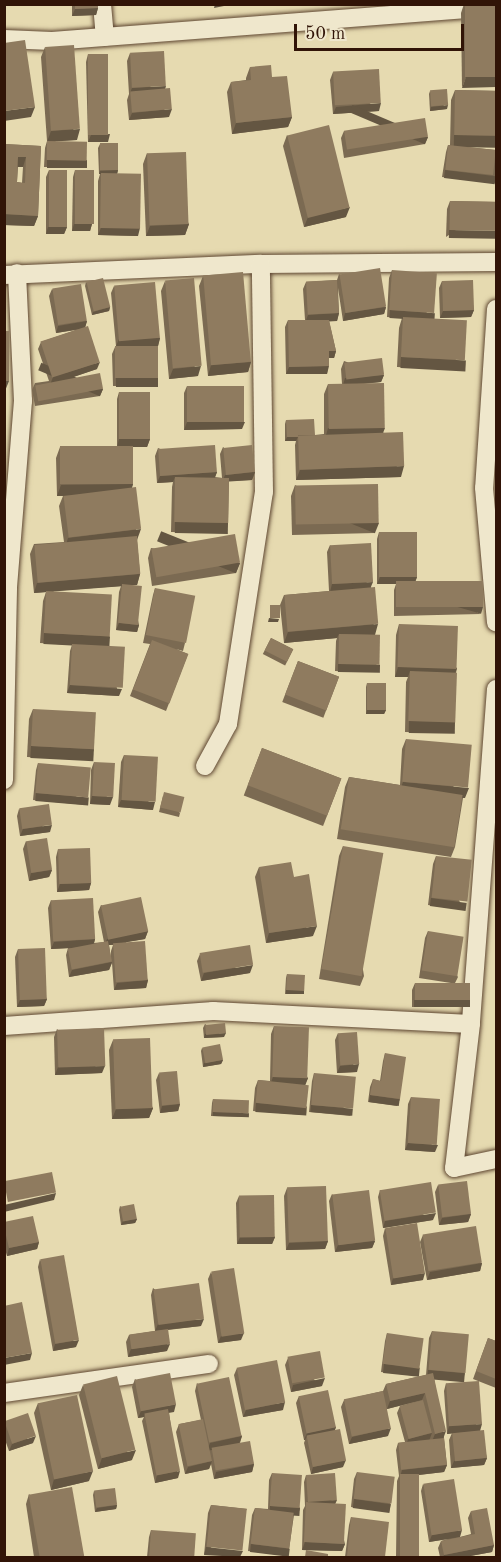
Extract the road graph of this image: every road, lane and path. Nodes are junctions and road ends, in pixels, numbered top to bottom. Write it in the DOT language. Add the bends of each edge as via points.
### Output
graph roads {
  1 [pos="102,4"];
  2 [pos="496,7"];
  3 [pos="400,9"];
  4 [pos="105,37"];
  5 [pos="4,39"];
  6 [pos="496,262"];
  7 [pos="261,264"];
  8 [pos="11,274"];
  9 [pos="496,309"];
  10 [pos="496,622"];
  11 [pos="496,689"];
  12 [pos="205,766"];
  13 [pos="4,780"];
  14 [pos="471,1024"];
  15 [pos="4,1026"];
  16 [pos="496,1159"];
  17 [pos="209,1364"];
  18 [pos="4,1393"];
  1 -- 4 [label="street"];
  2 -- 3 [label="street"];
  3 -- 4 [label="street"];
  4 -- 5 [label="street"];
  6 -- 7 [label="street"];
  7 -- 8 [label="street"];
  7 -- 12 [label="street" via="263,504 228,724"];
  8 -- 13 [label="street" via="23,401 8,587"];
  9 -- 10 [label="street" via="484,488"];
  11 -- 14 [label="street"];
  14 -- 15 [label="street" via="213,1011"];
  14 -- 16 [label="street" via="454,1168"];
  17 -- 18 [label="street"];
}
